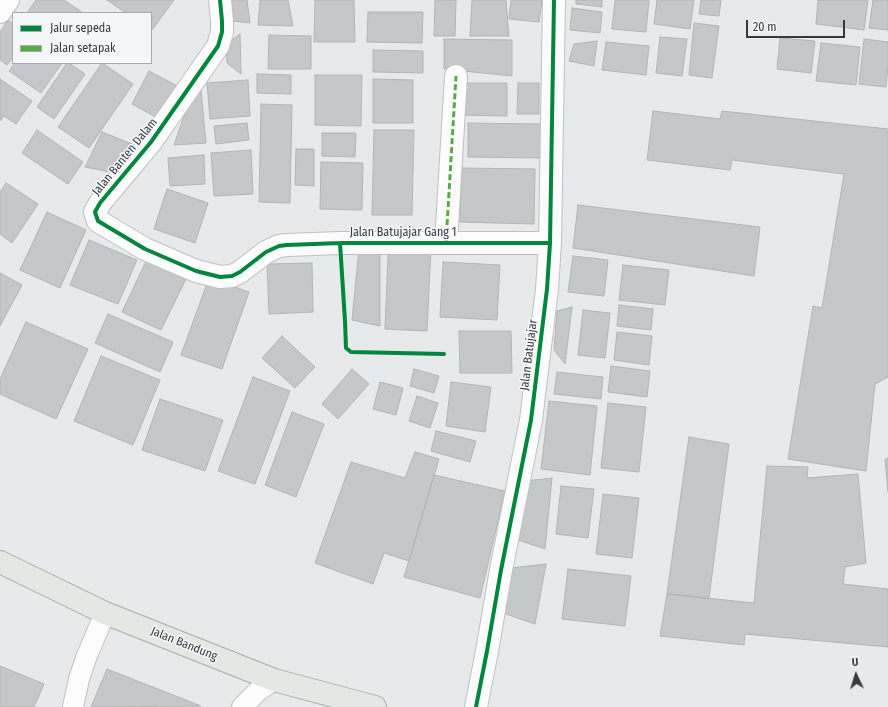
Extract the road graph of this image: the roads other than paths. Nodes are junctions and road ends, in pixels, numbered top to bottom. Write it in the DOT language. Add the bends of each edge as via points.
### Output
graph roads {
  1 [pos="8,0"];
  2 [pos="220,0"];
  3 [pos="554,0"];
  4 [pos="0,12"];
  5 [pos="456,76"];
  6 [pos="340,243"];
  7 [pos="446,243"];
  8 [pos="550,243"];
  9 [pos="0,562"];
  10 [pos="105,613"];
  11 [pos="274,680"];
  12 [pos="73,707"];
  13 [pos="242,707"];
  14 [pos="375,707"];
  15 [pos="476,707"];
  1 -- 4 [label="street"];
  2 -- 6 [label="street, Jalan Banten Dalam" via="222,32 218,46 151,142 100,203 96,212 98,221 145,249 196,271 220,278 240,272 266,252 279,246"];
  3 -- 8 [label="street, Jalan Batujajar"];
  5 -- 7 [label="street"];
  6 -- 7 [label="street, Jalan Batujajar Gang 1"];
  7 -- 8 [label="street, Jalan Batujajar Gang 1"];
  8 -- 15 [label="street, Jalan Batujajar" via="531,420"];
  9 -- 10 [label="main road, Jalan Bandung"];
  10 -- 11 [label="main road, Jalan Bandung"];
  10 -- 12 [label="lane" via="86,658"];
  11 -- 13 [label="lane"];
  11 -- 14 [label="main road, Jalan Bandung"];
}
